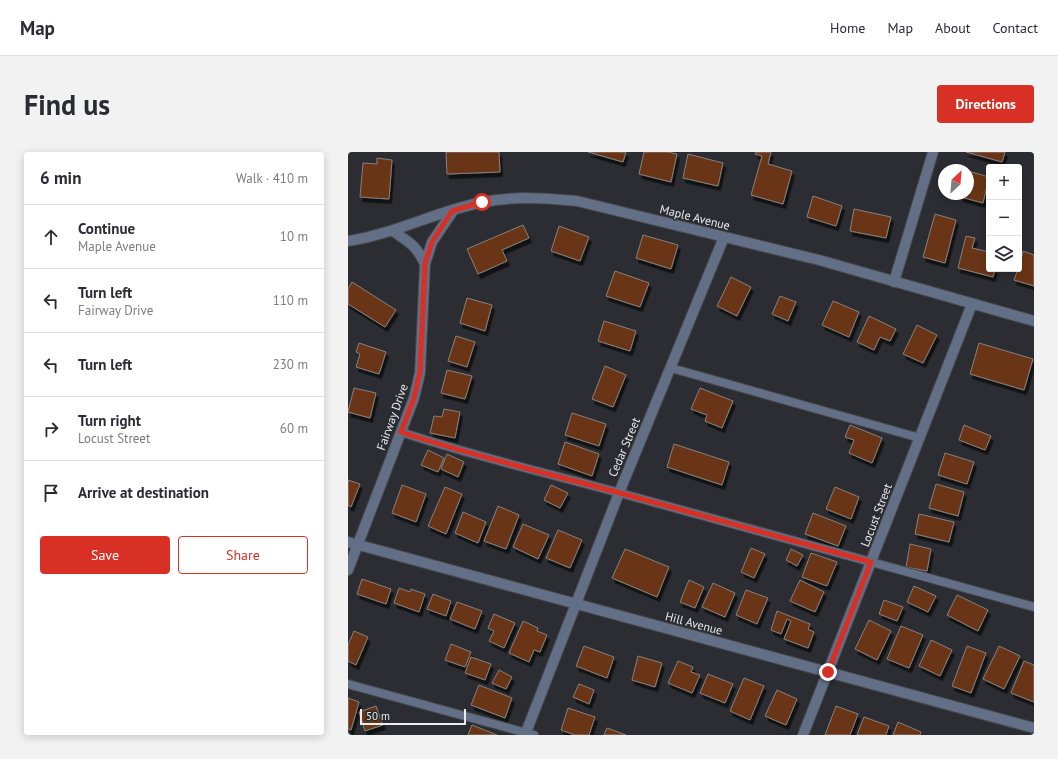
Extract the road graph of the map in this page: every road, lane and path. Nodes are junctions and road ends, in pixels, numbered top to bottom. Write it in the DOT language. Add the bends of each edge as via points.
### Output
graph roads {
  1 [pos="932,152"];
  2 [pos="452,211"];
  3 [pos="393,231"];
  4 [pos="724,237"];
  5 [pos="348,241"];
  6 [pos="425,264"];
  7 [pos="894,282"];
  8 [pos="972,304"];
  9 [pos="1034,321"];
  10 [pos="671,368"];
  11 [pos="401,432"];
  12 [pos="920,438"];
  13 [pos="619,493"];
  14 [pos="353,543"];
  15 [pos="871,562"];
  16 [pos="348,570"];
  17 [pos="576,604"];
  18 [pos="1034,607"];
  19 [pos="828,672"];
  20 [pos="348,684"];
  21 [pos="1034,728"];
  22 [pos="528,734"];
  23 [pos="803,735"];
  1 -- 7 [label="street"];
  2 -- 3 [label="street, Maple Avenue"];
  2 -- 4 [label="street, Maple Avenue" via="482,202 513,198 552,198 577,201"];
  2 -- 6 [label="street, Fairway Drive" via="432,242"];
  3 -- 5 [label="street, Maple Avenue"];
  3 -- 6 [label="street" via="414,246"];
  4 -- 7 [label="street, Maple Avenue" via="819,260"];
  4 -- 10 [label="street, Cedar Street"];
  6 -- 11 [label="street, Fairway Drive" via="420,372 414,398"];
  7 -- 8 [label="street, Maple Avenue"];
  8 -- 9 [label="street, Maple Avenue"];
  8 -- 12 [label="street, Locust Street"];
  10 -- 12 [label="lane"];
  10 -- 13 [label="street, Cedar Street"];
  11 -- 13 [label="lane" via="461,451"];
  11 -- 14 [label="street, Fairway Drive"];
  12 -- 15 [label="street, Locust Street"];
  13 -- 15 [label="lane"];
  13 -- 17 [label="street, Cedar Street"];
  14 -- 16 [label="street, Fairway Drive"];
  14 -- 17 [label="street, Hill Avenue"];
  15 -- 18 [label="lane"];
  15 -- 19 [label="street, Locust Street"];
  17 -- 19 [label="street, Hill Avenue"];
  17 -- 22 [label="street, Cedar Street"];
  19 -- 21 [label="street, Hill Avenue"];
  19 -- 23 [label="street, Locust Street"];
  20 -- 22 [label="lane"];
}
